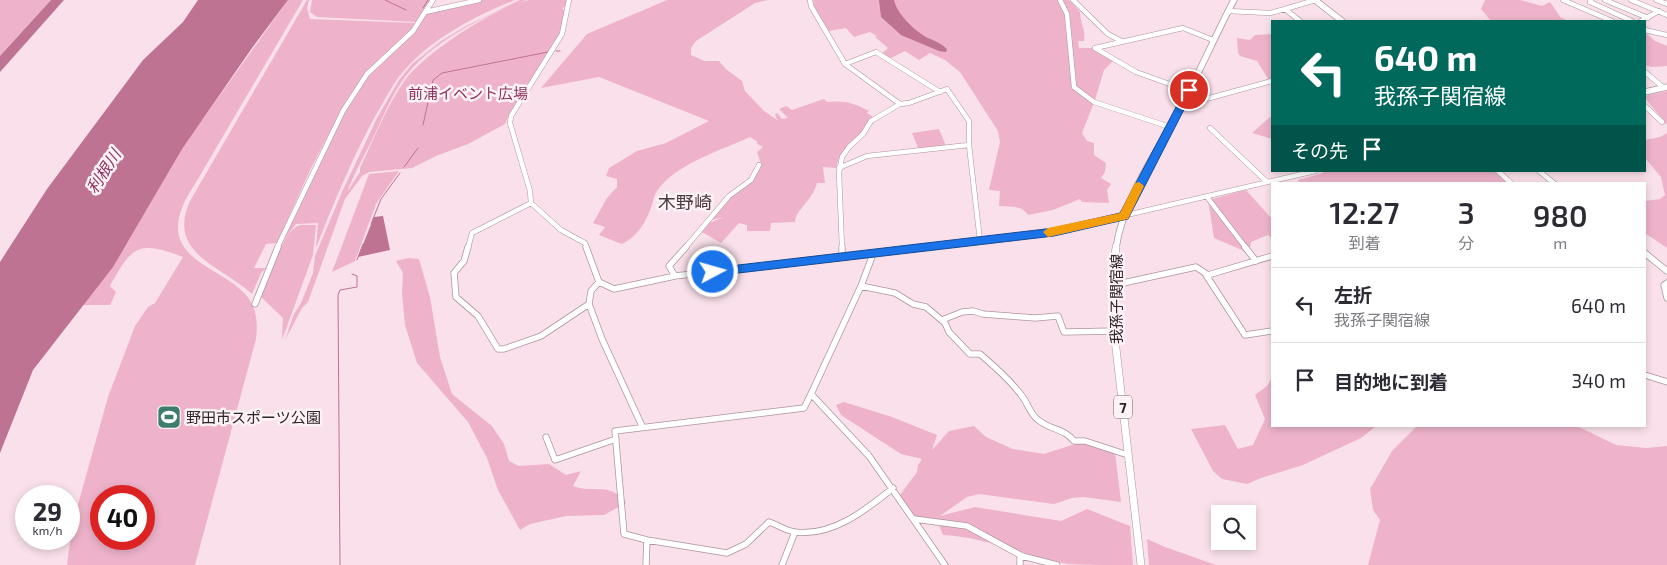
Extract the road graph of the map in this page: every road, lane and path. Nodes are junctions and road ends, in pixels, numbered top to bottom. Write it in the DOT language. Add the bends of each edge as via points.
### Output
graph roads {
  1 [pos="433,0"];
  2 [pos="479,0"];
  3 [pos="569,0"];
  4 [pos="810,0"];
  5 [pos="1060,0"];
  6 [pos="1073,0"];
  7 [pos="1234,0"];
  8 [pos="1315,0"];
  9 [pos="1562,0"];
  10 [pos="1592,0"];
  11 [pos="1605,0"];
  12 [pos="1631,0"];
  13 [pos="1656,0"];
  14 [pos="1667,4"];
  15 [pos="1284,9"];
  16 [pos="1228,11"];
  17 [pos="1659,11"];
  18 [pos="425,12"];
  19 [pos="1667,15"];
  20 [pos="1648,18"];
  21 [pos="1299,20"];
  22 [pos="1341,20"];
  23 [pos="1609,20"];
  24 [pos="1630,20"];
  25 [pos="1643,20"];
  26 [pos="1667,29"];
  27 [pos="1646,30"];
  28 [pos="1659,33"];
  29 [pos="1667,35"];
  30 [pos="1213,40"];
  31 [pos="1124,42"];
  32 [pos="845,64"];
  33 [pos="1646,74"];
  34 [pos="1271,81"];
  35 [pos="1665,87"];
  36 [pos="1189,90"];
  37 [pos="940,92"];
  38 [pos="1646,92"];
  39 [pos="1183,103"];
  40 [pos="900,104"];
  41 [pos="1646,107"];
  42 [pos="1662,122"];
  43 [pos="1170,127"];
  44 [pos="1210,128"];
  45 [pos="969,145"];
  46 [pos="759,165"];
  47 [pos="839,168"];
  48 [pos="1311,172"];
  49 [pos="1499,172"];
  50 [pos="1540,172"];
  51 [pos="1268,182"];
  52 [pos="1510,182"];
  53 [pos="1553,182"];
  54 [pos="1207,197"];
  55 [pos="531,203"];
  56 [pos="1124,216"];
  57 [pos="980,241"];
  58 [pos="873,254"];
  59 [pos="1646,254"];
  60 [pos="1271,256"];
  61 [pos="842,257"];
  62 [pos="1256,261"];
  63 [pos="1667,271"];
  64 [pos="1206,275"];
  65 [pos="675,276"];
  66 [pos="599,282"];
  67 [pos="1667,283"];
  68 [pos="1114,285"];
  69 [pos="861,286"];
  70 [pos="1667,298"];
  71 [pos="254,304"];
  72 [pos="589,304"];
  73 [pos="942,320"];
  74 [pos="1115,331"];
  75 [pos="1271,331"];
  76 [pos="1646,375"];
  77 [pos="1667,382"];
  78 [pos="811,394"];
  79 [pos="642,426"];
  80 [pos="546,436"];
  81 [pos="616,439"];
  82 [pos="1128,455"];
  83 [pos="893,488"];
  84 [pos="914,519"];
  85 [pos="795,532"];
  86 [pos="647,540"];
  87 [pos="1020,555"];
  88 [pos="646,565"];
  89 [pos="782,565"];
  90 [pos="945,565"];
  91 [pos="1020,565"];
  92 [pos="1057,565"];
  93 [pos="1141,565"];
  1 -- 18 [label="street"];
  2 -- 18 [label="street"];
  3 -- 55 [label="street" via="562,34 511,116 510,123"];
  4 -- 32 [label="street"];
  5 -- 43 [label="street" via="1067,14 1074,87 1094,102"];
  6 -- 31 [label="street" via="1108,34"];
  7 -- 16 [label="main road, 我孫子関宿線 / 7"];
  8 -- 15 [label="street"];
  8 -- 22 [label="main road"];
  9 -- 23 [label="street"];
  10 -- 24 [label="street" via="1590,2"];
  11 -- 20 [label="street"];
  12 -- 17 [label="street"];
  13 -- 14 [label="street"];
  15 -- 16 [label="street" via="1270,13"];
  15 -- 21 [label="street"];
  16 -- 30 [label="main road, 我孫子関宿線 / 7"];
  17 -- 19 [label="street"];
  17 -- 20 [label="street"];
  18 -- 71 [label="street" via="413,31 367,74 343,112 290,219"];
  20 -- 25 [label="street"];
  26 -- 28 [label="street"];
  27 -- 28 [label="street"];
  28 -- 29 [label="street"];
  30 -- 31 [label="street" via="1183,28"];
  30 -- 36 [label="main road, 我孫子関宿線 / 7"];
  31 -- 36 [label="street" via="1095,48 1136,72"];
  32 -- 37 [label="street" via="876,52"];
  32 -- 40 [label="street"];
  33 -- 35 [label="street"];
  34 -- 39 [label="street"];
  35 -- 38 [label="main road"];
  36 -- 39 [label="main road, 我孫子関宿線 / 7"];
  37 -- 40 [label="street"];
  37 -- 45 [label="street" via="948,89 969,121"];
  39 -- 43 [label="main road, 我孫子関宿線 / 7"];
  40 -- 47 [label="street" via="871,121 849,147"];
  41 -- 42 [label="street"];
  43 -- 56 [label="main road, 我孫子関宿線 / 7"];
  44 -- 51 [label="street"];
  45 -- 47 [label="street" via="867,156"];
  45 -- 57 [label="street"];
  46 -- 65 [label="street" via="751,182 729,196 669,266"];
  47 -- 61 [label="street"];
  48 -- 51 [label="street"];
  49 -- 52 [label="street"];
  50 -- 53 [label="street"];
  51 -- 54 [label="street"];
  54 -- 56 [label="street"];
  54 -- 62 [label="street"];
  55 -- 66 [label="street" via="561,230 584,243"];
  55 -- 72 [label="street" via="472,233 464,261 454,274 456,297 478,316 498,349 541,336"];
  56 -- 57 [label="street" via="1054,232"];
  56 -- 68 [label="main road, 我孫子関宿線 / 7" via="1115,248"];
  57 -- 58 [label="street"];
  58 -- 61 [label="street"];
  58 -- 69 [label="street"];
  59 -- 63 [label="street"];
  60 -- 62 [label="street"];
  61 -- 65 [label="street"];
  62 -- 64 [label="street"];
  64 -- 68 [label="street" via="1196,267"];
  64 -- 75 [label="street" via="1246,335"];
  65 -- 66 [label="street" via="614,289"];
  66 -- 72 [label="street" via="591,291"];
  67 -- 70 [label="street" via="1664,285"];
  68 -- 74 [label="main road, 我孫子関宿線 / 7"];
  69 -- 73 [label="street" via="895,293 913,304 926,307"];
  69 -- 78 [label="street"];
  72 -- 79 [label="street"];
  73 -- 74 [label="street" via="965,311 1034,318 1058,316 1064,332"];
  73 -- 82 [label="street" via="970,354 980,354 997,368 1039,422 1066,431 1074,442 1085,441"];
  74 -- 82 [label="main road, 我孫子関宿線 / 7"];
  76 -- 77 [label="street"];
  78 -- 79 [label="street" via="804,408"];
  78 -- 83 [label="street" via="869,456"];
  79 -- 81 [label="street" via="616,431"];
  80 -- 81 [label="street" via="555,460"];
  81 -- 86 [label="street" via="624,534"];
  82 -- 93 [label="main road, 我孫子関宿線 / 7"];
  83 -- 84 [label="street"];
  83 -- 85 [label="street" via="854,518 817,532"];
  84 -- 87 [label="street" via="967,526"];
  84 -- 90 [label="street"];
  85 -- 86 [label="street" via="769,522 749,544 737,552 727,553"];
  85 -- 89 [label="street"];
  86 -- 88 [label="street"];
  87 -- 91 [label="street"];
  87 -- 92 [label="street"];
}
